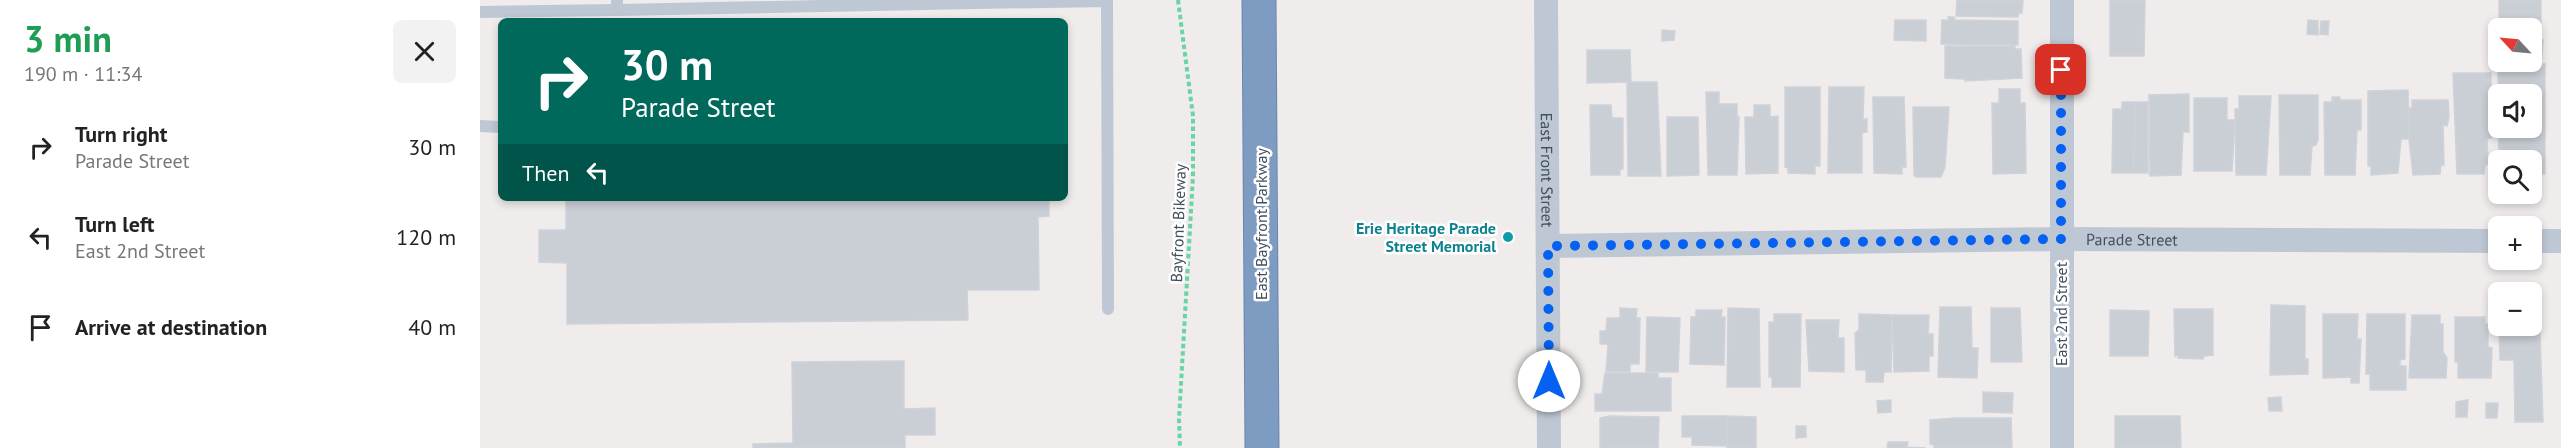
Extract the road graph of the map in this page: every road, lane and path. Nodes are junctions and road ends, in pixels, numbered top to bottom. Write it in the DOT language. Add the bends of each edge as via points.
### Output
graph roads {
  1 [pos="1178,0"];
  2 [pos="1260,0"];
  3 [pos="1546,0"];
  4 [pos="2062,0"];
  5 [pos="975,1"];
  6 [pos="937,2"];
  7 [pos="617,5"];
  8 [pos="480,12"];
  9 [pos="480,126"];
  10 [pos="498,127"];
  11 [pos="2061,239"];
  12 [pos="2488,241"];
  13 [pos="2542,241"];
  14 [pos="2561,241"];
  15 [pos="1548,246"];
  16 [pos="1108,309"];
  17 [pos="1180,448"];
  18 [pos="1262,448"];
  19 [pos="1549,448"];
  20 [pos="2062,448"];
  1 -- 17 [label="path, Bayfront Bikeway" via="1189,69 1193,166"];
  2 -- 18 [label="highway, East Bayfront Parkway"];
  3 -- 15 [label="street, East Front Street"];
  4 -- 11 [label="street, East 2nd Street"];
  5 -- 6 [label="lane"];
  5 -- 16 [label="lane" via="1107,1"];
  6 -- 7 [label="lane"];
  7 -- 8 [label="lane"];
  9 -- 10 [label="lane"];
  11 -- 12 [label="street, Parade Street"];
  11 -- 15 [label="street, Parade Street"];
  11 -- 20 [label="street, East 2nd Street"];
  13 -- 14 [label="street"];
  15 -- 19 [label="street, East Front Street"];
}
